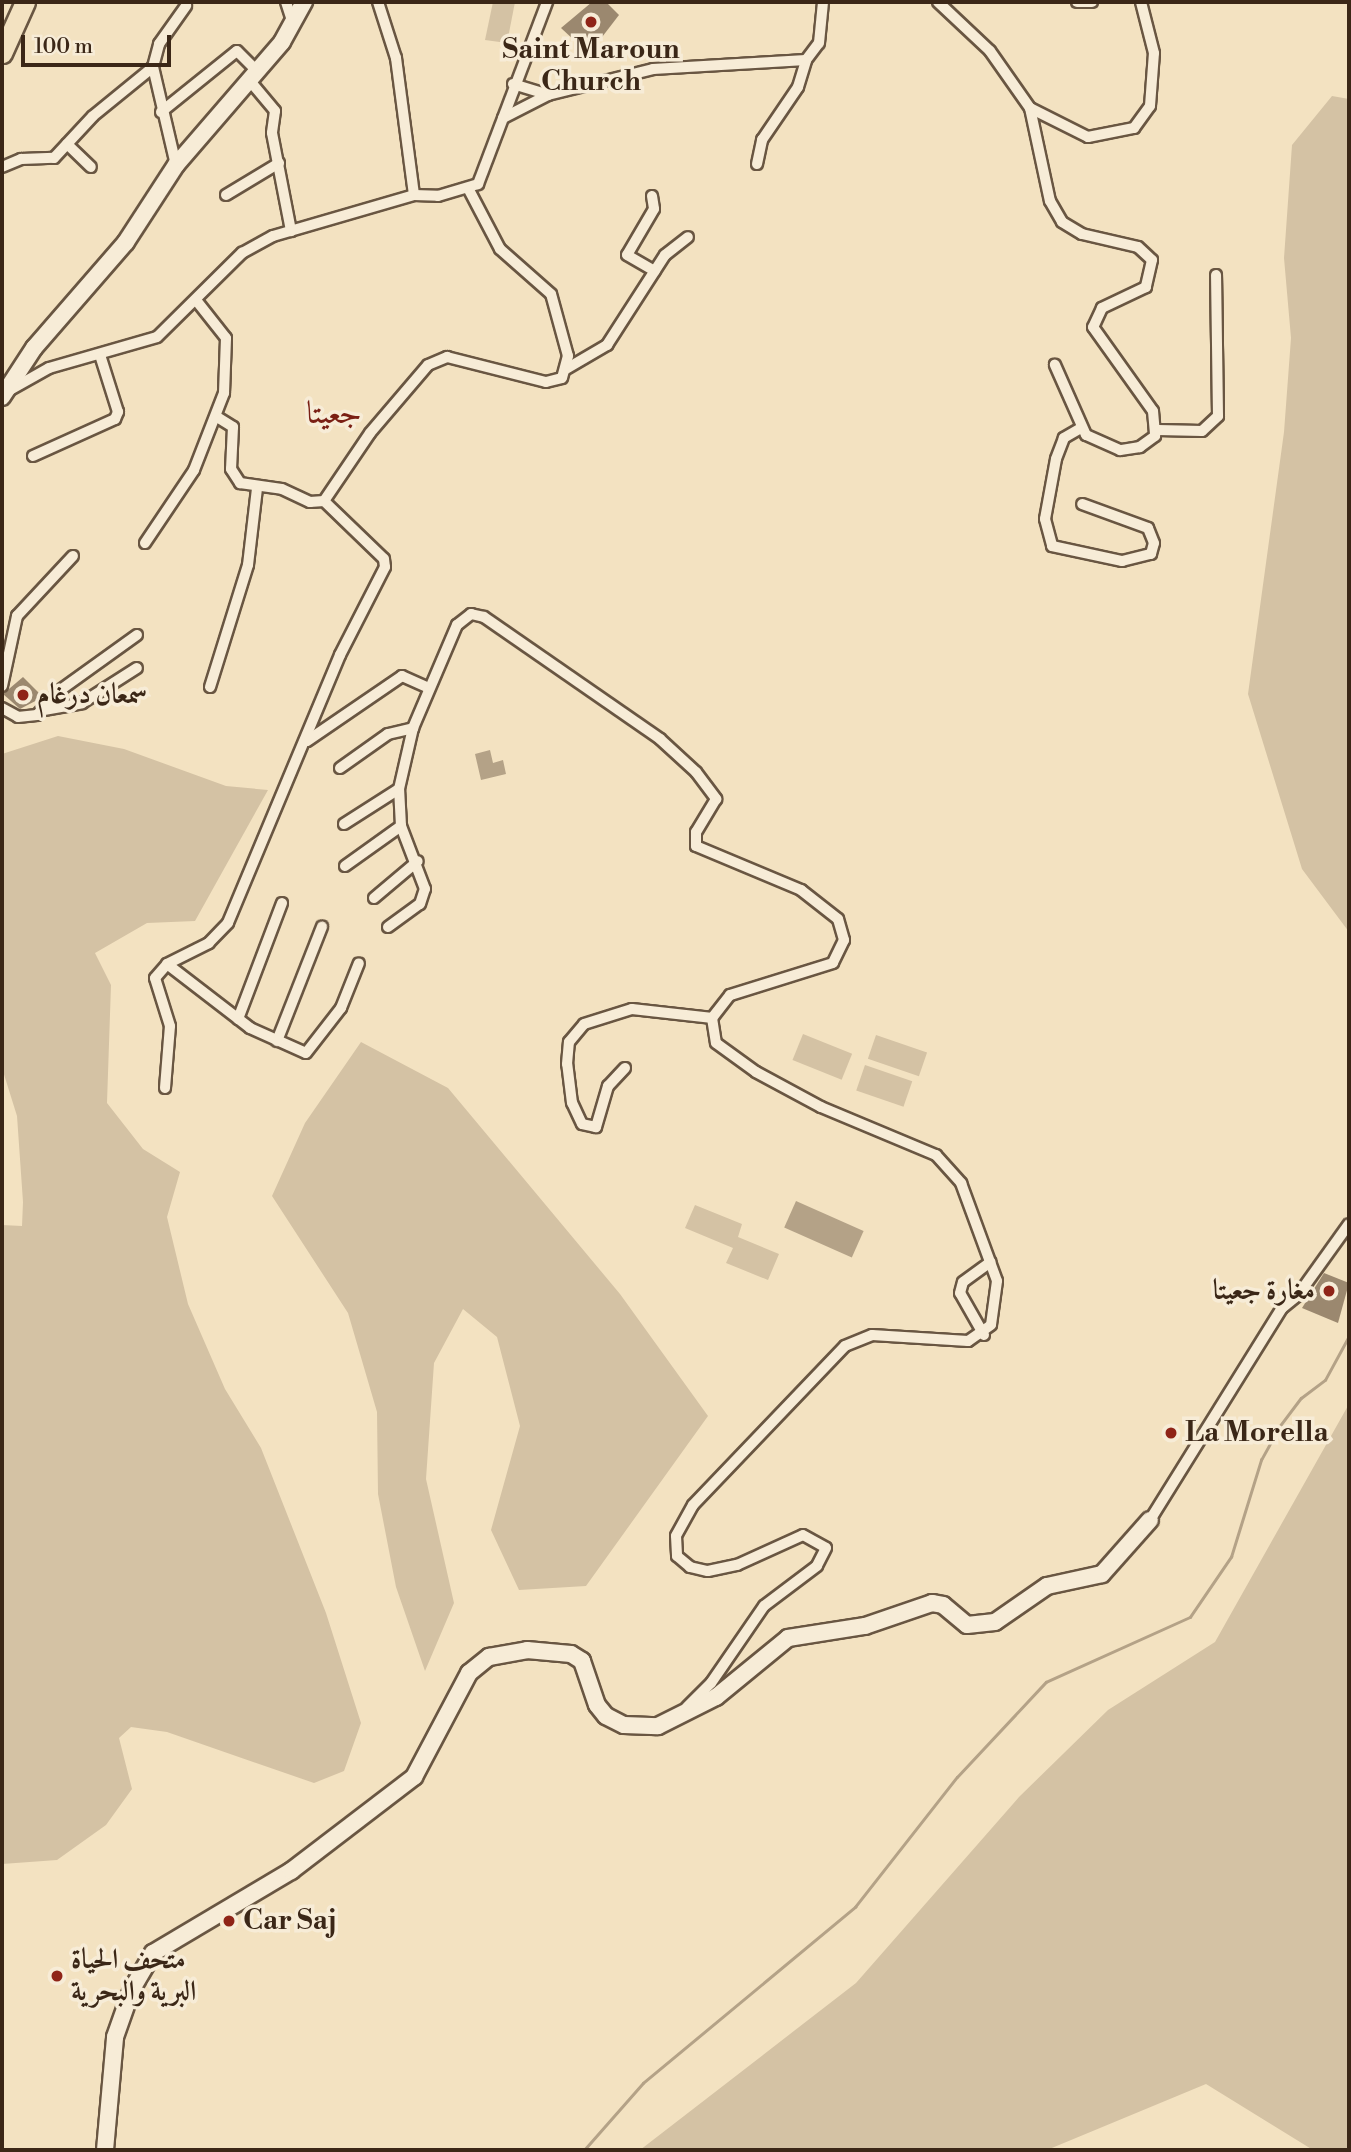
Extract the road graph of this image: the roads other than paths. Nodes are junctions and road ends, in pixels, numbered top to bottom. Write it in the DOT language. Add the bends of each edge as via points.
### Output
graph roads {
  1 [pos="25,2"];
  2 [pos="286,2"];
  3 [pos="304,2"];
  4 [pos="378,2"];
  5 [pos="547,2"];
  6 [pos="823,2"];
  7 [pos="938,2"];
  8 [pos="1077,2"];
  9 [pos="1092,2"];
  10 [pos="1141,2"];
  11 [pos="186,6"];
  12 [pos="293,23"];
  13 [pos="2,51"];
  14 [pos="806,60"];
  15 [pos="153,67"];
  16 [pos="254,76"];
  17 [pos="513,84"];
  18 [pos="548,95"];
  19 [pos="1030,107"];
  20 [pos="160,112"];
  21 [pos="502,118"];
  22 [pos="67,144"];
  23 [pos="279,163"];
  24 [pos="757,164"];
  25 [pos="176,165"];
  26 [pos="2,167"];
  27 [pos="91,167"];
  28 [pos="469,190"];
  29 [pos="226,195"];
  30 [pos="414,195"];
  31 [pos="652,196"];
  32 [pos="291,231"];
  33 [pos="688,237"];
  34 [pos="655,271"];
  35 [pos="1216,275"];
  36 [pos="196,300"];
  37 [pos="100,355"];
  38 [pos="1055,365"];
  39 [pos="566,369"];
  40 [pos="3,395"];
  41 [pos="217,417"];
  42 [pos="1081,428"];
  43 [pos="1158,430"];
  44 [pos="33,456"];
  45 [pos="257,488"];
  46 [pos="324,500"];
  47 [pos="1082,504"];
  48 [pos="145,543"];
  49 [pos="73,556"];
  50 [pos="137,635"];
  51 [pos="8,637"];
  52 [pos="137,668"];
  53 [pos="2,686"];
  54 [pos="210,687"];
  55 [pos="427,687"];
  56 [pos="2,708"];
  57 [pos="44,710"];
  58 [pos="413,728"];
  59 [pos="307,741"];
  60 [pos="340,768"];
  61 [pos="399,789"];
  62 [pos="344,824"];
  63 [pos="401,826"];
  64 [pos="418,861"];
  65 [pos="345,866"];
  66 [pos="374,898"];
  67 [pos="282,903"];
  68 [pos="322,927"];
  69 [pos="388,927"];
  70 [pos="359,963"];
  71 [pos="167,964"];
  72 [pos="238,1018"];
  73 [pos="712,1018"];
  74 [pos="277,1041"];
  75 [pos="625,1068"];
  76 [pos="164,1088"];
  77 [pos="1349,1224"];
  78 [pos="991,1262"];
  79 [pos="984,1335"];
  80 [pos="1150,1520"];
  81 [pos="687,1707"];
  82 [pos="106,2150"];
  1 -- 13 [label="highway"];
  2 -- 12 [label="street"];
  3 -- 12 [label="street"];
  4 -- 30 [label="street" via="396,58"];
  5 -- 17 [label="street"];
  6 -- 14 [label="street" via="819,43"];
  7 -- 19 [label="street" via="990,51"];
  8 -- 9 [label="street"];
  10 -- 19 [label="street" via="1155,85 1150,106 1134,128 1088,137"];
  11 -- 15 [label="street" via="159,44"];
  12 -- 16 [label="street"];
  14 -- 18 [label="street" via="673,65"];
  14 -- 24 [label="street" via="795,93 762,140"];
  15 -- 20 [label="street"];
  15 -- 22 [label="street"];
  16 -- 20 [label="street" via="237,51"];
  16 -- 23 [label="street" via="275,111 272,133"];
  16 -- 25 [label="street"];
  17 -- 18 [label="street"];
  17 -- 21 [label="street"];
  18 -- 21 [label="street"];
  19 -- 43 [label="street" via="1050,201 1062,222 1082,234 1138,247 1152,260 1146,287 1102,308 1093,327 1144,396"];
  20 -- 25 [label="street"];
  21 -- 28 [label="street" via="486,173"];
  22 -- 26 [label="street" via="47,161 20,159"];
  22 -- 27 [label="street"];
  23 -- 29 [label="street"];
  23 -- 32 [label="street"];
  25 -- 40 [label="street" via="125,242 34,348"];
  28 -- 30 [label="street"];
  28 -- 39 [label="street" via="500,249 547,286 566,343"];
  30 -- 32 [label="street"];
  31 -- 34 [label="street" via="654,209 627,255"];
  32 -- 36 [label="street" via="242,253"];
  33 -- 34 [label="street"];
  34 -- 39 [label="street" via="607,345"];
  35 -- 43 [label="street" via="1218,416 1202,431"];
  36 -- 37 [label="street" via="157,337"];
  36 -- 41 [label="street" via="226,338"];
  37 -- 40 [label="street" via="39,372"];
  37 -- 44 [label="street" via="118,412 115,419"];
  38 -- 42 [label="street"];
  39 -- 46 [label="street" via="562,378 545,382 447,358 428,365 370,433"];
  41 -- 45 [label="street" via="233,427 233,477"];
  41 -- 48 [label="street" via="189,479"];
  42 -- 43 [label="street" via="1097,443 1120,450 1147,444"];
  42 -- 47 [label="street" via="1064,438 1053,470 1045,519 1052,547 1122,561 1151,554 1154,543 1148,528"];
  45 -- 46 [label="street" via="282,489 310,502"];
  45 -- 54 [label="street" via="248,565"];
  46 -- 59 [label="street" via="384,559 385,567 340,655"];
  49 -- 51 [label="street" via="18,616"];
  50 -- 57 [label="street" via="59,691"];
  51 -- 53 [label="street"];
  52 -- 57 [label="street" via="82,703"];
  55 -- 58 [label="street"];
  55 -- 59 [label="street" via="402,676"];
  55 -- 73 [label="street" via="461,618 484,617 660,739 695,772 716,799 696,832 696,846 801,890 838,919 844,940 833,963 730,995"];
  56 -- 57 [label="street" via="24,718"];
  58 -- 60 [label="street" via="371,744"];
  58 -- 61 [label="street"];
  59 -- 71 [label="street" via="221,935"];
  61 -- 62 [label="street"];
  61 -- 63 [label="street"];
  63 -- 64 [label="street"];
  63 -- 65 [label="street"];
  64 -- 66 [label="street"];
  64 -- 69 [label="street" via="424,898"];
  67 -- 72 [label="street"];
  68 -- 74 [label="street"];
  70 -- 74 [label="street" via="341,1008 311,1050"];
  71 -- 72 [label="street"];
  71 -- 76 [label="street" via="155,978 170,1026"];
  72 -- 74 [label="street"];
  73 -- 75 [label="street" via="632,1009 584,1024 567,1052 569,1090 582,1124 596,1127 608,1086"];
  73 -- 78 [label="street" via="716,1042 756,1072 821,1107 915,1144 950,1166"];
  77 -- 80 [label="street" via="1298,1295 1282,1308"];
  78 -- 79 [label="street" via="997,1302"];
  78 -- 79 [label="street" via="964,1282 960,1293"];
  79 -- 81 [label="street" via="968,1341 872,1335 845,1346 693,1505 676,1536 677,1556 690,1567 708,1571 737,1565 803,1535 826,1548 817,1566 764,1606 711,1683"];
  80 -- 81 [label="street" via="1102,1574 1047,1586 995,1622 967,1625 943,1605 932,1603 865,1626 788,1638 716,1697"];
  81 -- 82 [label="street" via="658,1726 624,1725 597,1705 582,1661 556,1650 499,1654 474,1667 414,1777 291,1871 153,1953 131,1989 115,2037"];
}
